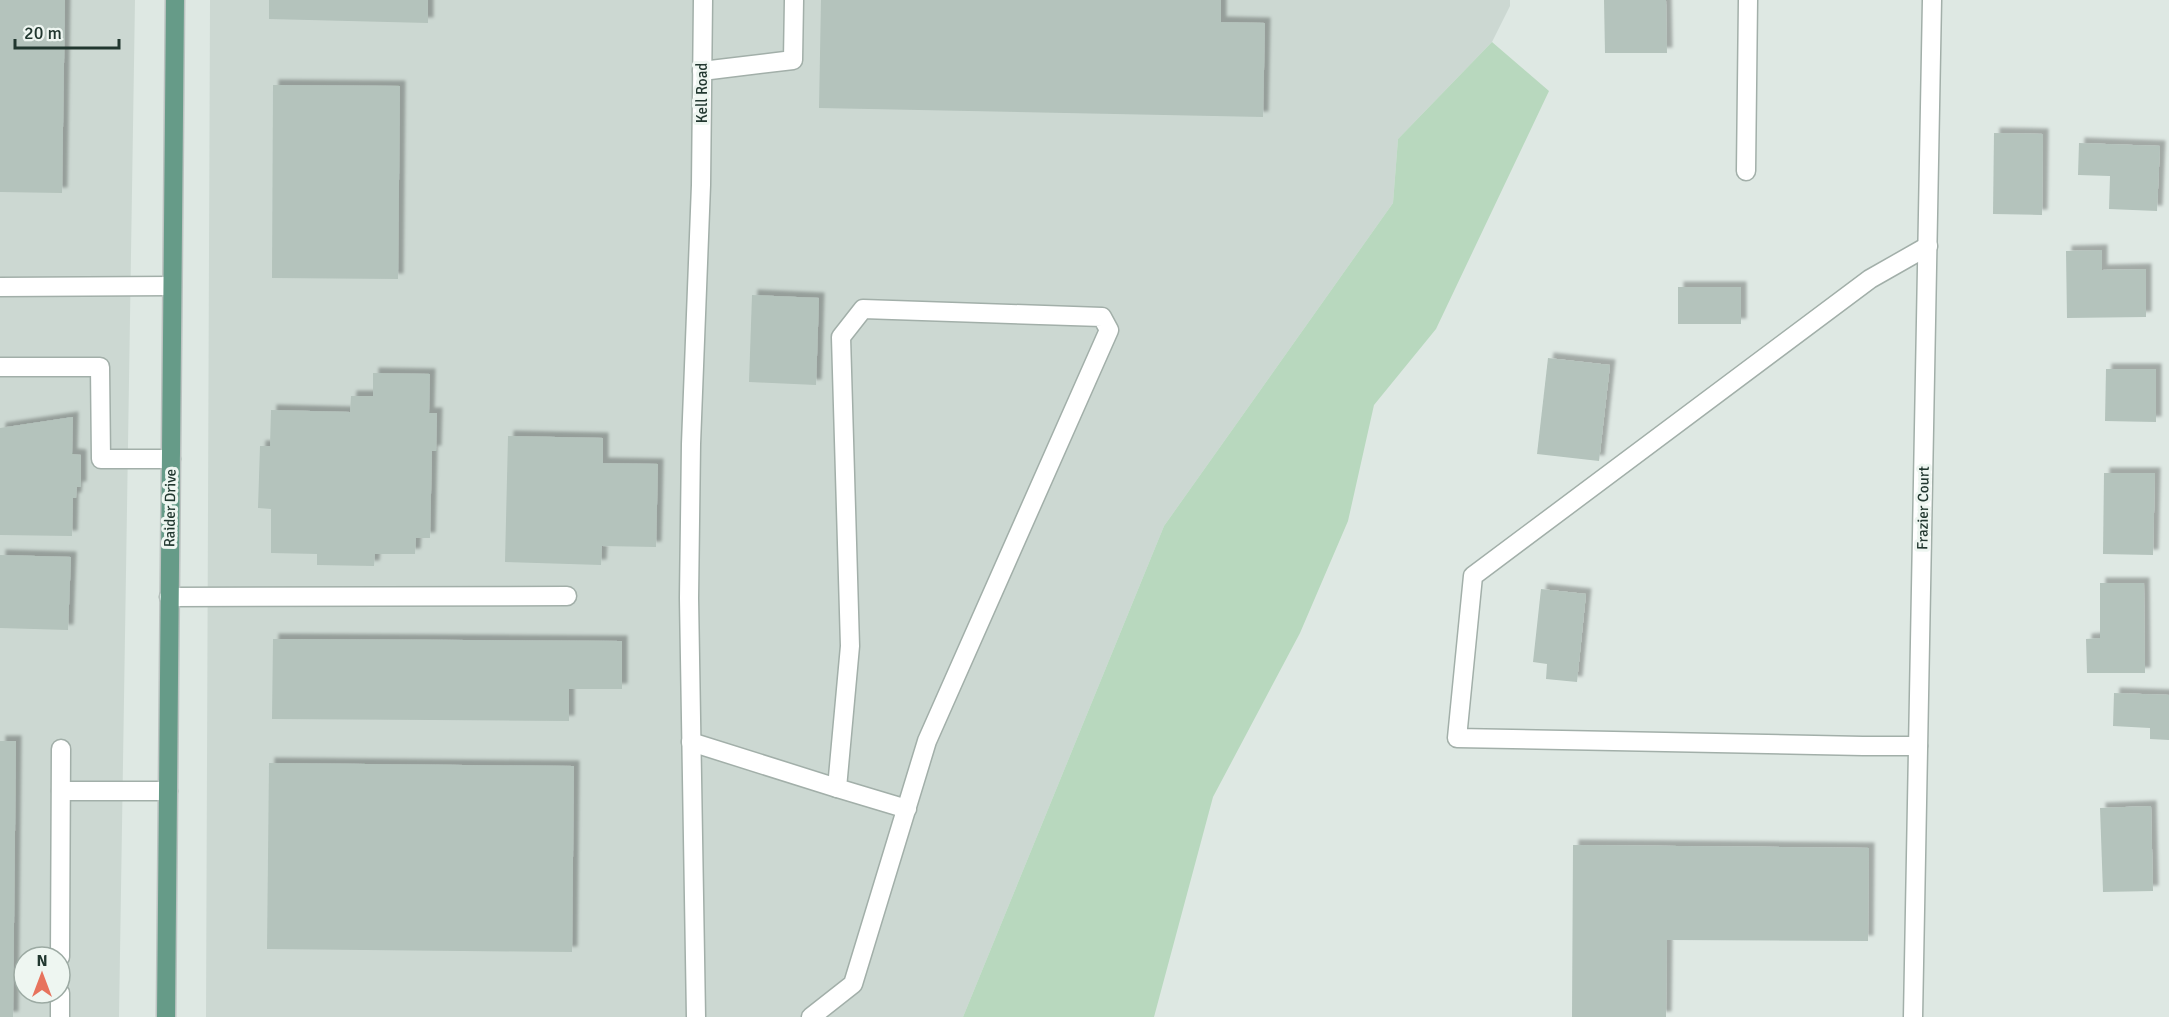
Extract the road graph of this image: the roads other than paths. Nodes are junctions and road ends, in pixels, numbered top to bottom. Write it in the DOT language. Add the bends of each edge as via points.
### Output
graph roads {
  1 [pos="175,0"];
  2 [pos="703,0"];
  3 [pos="794,0"];
  4 [pos="1748,0"];
  5 [pos="1932,0"];
  6 [pos="702,71"];
  7 [pos="1746,171"];
  8 [pos="1928,246"];
  9 [pos="172,286"];
  10 [pos="0,287"];
  11 [pos="0,367"];
  12 [pos="171,459"];
  13 [pos="567,596"];
  14 [pos="169,597"];
  15 [pos="691,742"];
  16 [pos="1918,746"];
  17 [pos="61,749"];
  18 [pos="837,788"];
  19 [pos="61,790"];
  20 [pos="168,791"];
  21 [pos="907,809"];
  22 [pos="60,945"];
  23 [pos="165,1017"];
  24 [pos="696,1017"];
  25 [pos="811,1017"];
  26 [pos="1913,1017"];
  1 -- 9 [label="main road, Raider Drive"];
  2 -- 6 [label="street, Kell Road"];
  3 -- 6 [label="street" via="793,60"];
  4 -- 7 [label="street"];
  5 -- 8 [label="street, Frazier Court"];
  6 -- 15 [label="street, Kell Road" via="688,598"];
  8 -- 16 [label="street, Frazier Court"];
  8 -- 16 [label="street" via="1870,279 1473,576 1456,738"];
  9 -- 10 [label="street"];
  9 -- 12 [label="main road, Raider Drive"];
  11 -- 12 [label="street" via="100,367 101,459"];
  12 -- 14 [label="main road, Raider Drive"];
  13 -- 14 [label="street"];
  14 -- 20 [label="main road, Raider Drive"];
  15 -- 18 [label="street"];
  15 -- 24 [label="street, Kell Road"];
  16 -- 26 [label="street, Frazier Court"];
  17 -- 19 [label="street"];
  18 -- 21 [label="street"];
  18 -- 21 [label="street" via="850,646 841,337 863,309 1102,317 1109,330 927,741"];
  19 -- 20 [label="street"];
  19 -- 22 [label="street"];
  20 -- 23 [label="main road, Raider Drive"];
  21 -- 25 [label="street" via="853,984"];
}
